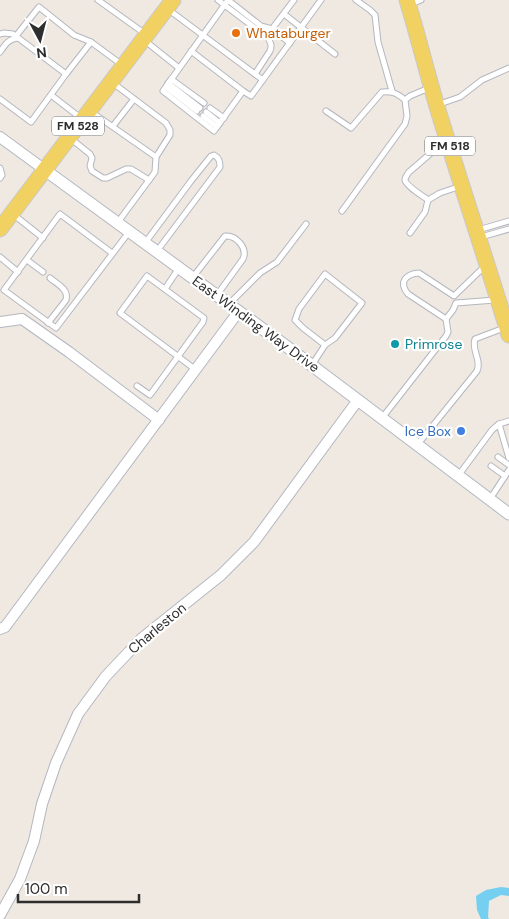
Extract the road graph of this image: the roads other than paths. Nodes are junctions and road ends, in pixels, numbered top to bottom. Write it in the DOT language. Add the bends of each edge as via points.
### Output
graph roads {
  1 [pos="98,0"];
  2 [pos="218,0"];
  3 [pos="294,0"];
  4 [pos="321,0"];
  5 [pos="356,0"];
  6 [pos="412,2"];
  7 [pos="227,3"];
  8 [pos="170,4"];
  9 [pos="284,14"];
  10 [pos="301,27"];
  11 [pos="272,29"];
  12 [pos="0,34"];
  13 [pos="203,35"];
  14 [pos="17,37"];
  15 [pos="145,37"];
  16 [pos="92,42"];
  17 [pos="290,43"];
  18 [pos="191,51"];
  19 [pos="0,52"];
  20 [pos="335,54"];
  21 [pos="123,66"];
  22 [pos="179,68"];
  23 [pos="509,68"];
  24 [pos="66,74"];
  25 [pos="254,74"];
  26 [pos="263,80"];
  27 [pos="111,82"];
  28 [pos="168,83"];
  29 [pos="432,87"];
  30 [pos="243,91"];
  31 [pos="392,91"];
  32 [pos="51,95"];
  33 [pos="0,98"];
  34 [pos="134,99"];
  35 [pos="405,100"];
  36 [pos="437,105"];
  37 [pos="326,111"];
  38 [pos="86,115"];
  39 [pos="224,118"];
  40 [pos="219,125"];
  41 [pos="113,126"];
  42 [pos="0,137"];
  43 [pos="69,138"];
  44 [pos="448,139"];
  45 [pos="156,157"];
  46 [pos="0,168"];
  47 [pos="45,170"];
  48 [pos="0,178"];
  49 [pos="149,180"];
  50 [pos="462,185"];
  51 [pos="428,200"];
  52 [pos="342,211"];
  53 [pos="12,214"];
  54 [pos="509,221"];
  55 [pos="117,223"];
  56 [pos="306,224"];
  57 [pos="0,229"];
  58 [pos="509,229"];
  59 [pos="129,232"];
  60 [pos="410,233"];
  61 [pos="477,234"];
  62 [pos="43,238"];
  63 [pos="145,243"];
  64 [pos="157,252"];
  65 [pos="112,253"];
  66 [pos="0,256"];
  67 [pos="26,260"];
  68 [pos="488,264"];
  69 [pos="179,268"];
  70 [pos="18,272"];
  71 [pos="43,272"];
  72 [pos="50,278"];
  73 [pos="193,278"];
  74 [pos="165,289"];
  75 [pos="216,295"];
  76 [pos="454,296"];
  77 [pos="498,300"];
  78 [pos="456,302"];
  79 [pos="229,304"];
  80 [pos="239,312"];
  81 [pos="446,319"];
  82 [pos="0,322"];
  83 [pos="48,323"];
  84 [pos="508,331"];
  85 [pos="325,346"];
  86 [pos="178,356"];
  87 [pos="311,365"];
  88 [pos="196,370"];
  89 [pos="137,386"];
  90 [pos="358,400"];
  91 [pos="382,418"];
  92 [pos="159,420"];
  93 [pos="509,421"];
  94 [pos="499,424"];
  95 [pos="417,446"];
  96 [pos="498,457"];
  97 [pos="509,458"];
  98 [pos="509,465"];
  99 [pos="491,466"];
  100 [pos="509,470"];
  101 [pos="458,476"];
  102 [pos="505,476"];
  103 [pos="490,500"];
  104 [pos="509,514"];
  105 [pos="0,629"];
  106 [pos="0,915"];
  1 -- 15 [label="lane"];
  2 -- 7 [label="lane"];
  3 -- 9 [label="lane"];
  4 -- 10 [label="lane"];
  5 -- 31 [label="lane" via="375,15 378,42"];
  6 -- 29 [label="main road, FM 518"];
  7 -- 11 [label="lane" via="261,26"];
  7 -- 13 [label="lane"];
  7 -- 25 [label="lane" via="271,42 270,51"];
  8 -- 13 [label="lane"];
  8 -- 15 [label="main road, FM 528"];
  9 -- 10 [label="lane"];
  9 -- 11 [label="lane"];
  10 -- 17 [label="lane"];
  10 -- 20 [label="lane"];
  11 -- 17 [label="lane"];
  12 -- 14 [label="lane" via="9,33"];
  13 -- 18 [label="lane"];
  13 -- 25 [label="lane"];
  14 -- 16 [label="lane" via="39,7 74,35"];
  14 -- 19 [label="lane" via="12,38"];
  14 -- 24 [label="lane"];
  15 -- 21 [label="main road, FM 528"];
  15 -- 22 [label="lane"];
  16 -- 21 [label="lane"];
  16 -- 24 [label="lane"];
  17 -- 26 [label="lane"];
  18 -- 22 [label="lane"];
  18 -- 30 [label="lane"];
  21 -- 27 [label="main road, FM 528"];
  22 -- 28 [label="lane"];
  23 -- 36 [label="lane" via="482,80 460,97"];
  24 -- 32 [label="lane"];
  25 -- 26 [label="lane"];
  26 -- 30 [label="lane" via="251,96"];
  27 -- 34 [label="lane"];
  27 -- 38 [label="main road, FM 528"];
  28 -- 28 [label="lane" via="200,107"];
  28 -- 40 [label="lane" via="163,91 214,131"];
  29 -- 35 [label="lane"];
  29 -- 36 [label="main road, FM 518"];
  30 -- 39 [label="lane"];
  31 -- 35 [label="lane"];
  31 -- 37 [label="lane" via="382,92 351,128"];
  32 -- 33 [label="lane" via="31,122"];
  32 -- 38 [label="lane"];
  34 -- 41 [label="lane"];
  34 -- 45 [label="lane" via="169,127 170,135"];
  35 -- 52 [label="lane" via="405,124"];
  36 -- 44 [label="main road, FM 518"];
  38 -- 41 [label="lane"];
  38 -- 43 [label="main road, FM 528"];
  39 -- 40 [label="lane"];
  39 -- 40 [label="lane" via="206,112"];
  41 -- 45 [label="lane"];
  42 -- 47 [label="street, East Winding Way Drive"];
  43 -- 47 [label="main road, FM 528"];
  43 -- 49 [label="lane" via="90,154 92,171 103,178 131,169"];
  44 -- 50 [label="main road, FM 518"];
  44 -- 51 [label="lane" via="406,177 408,185"];
  45 -- 49 [label="lane" via="155,172"];
  46 -- 48 [label="lane"];
  47 -- 53 [label="main road, FM 528"];
  47 -- 55 [label="street, East Winding Way Drive"];
  49 -- 55 [label="lane"];
  50 -- 51 [label="lane"];
  50 -- 61 [label="main road, FM 518"];
  51 -- 60 [label="lane" via="425,212"];
  53 -- 57 [label="main road, FM 528"];
  53 -- 62 [label="lane"];
  54 -- 61 [label="lane"];
  55 -- 59 [label="street, East Winding Way Drive"];
  56 -- 79 [label="lane" via="277,262 260,273"];
  58 -- 61 [label="lane"];
  59 -- 63 [label="street, East Winding Way Drive"];
  59 -- 65 [label="lane"];
  61 -- 68 [label="main road, FM 518"];
  62 -- 65 [label="lane" via="60,214"];
  62 -- 67 [label="lane"];
  63 -- 64 [label="street, East Winding Way Drive"];
  63 -- 64 [label="lane" via="211,156 217,157 220,167"];
  64 -- 69 [label="street, East Winding Way Drive"];
  65 -- 83 [label="lane" via="56,328"];
  66 -- 70 [label="lane"];
  67 -- 70 [label="lane"];
  67 -- 71 [label="lane"];
  68 -- 76 [label="lane"];
  68 -- 77 [label="main road, FM 518"];
  69 -- 73 [label="street, East Winding Way Drive"];
  69 -- 74 [label="lane"];
  70 -- 83 [label="lane" via="4,290"];
  72 -- 83 [label="lane" via="63,288 67,296"];
  73 -- 75 [label="street, East Winding Way Drive"];
  73 -- 75 [label="lane" via="225,236 241,244 245,254"];
  74 -- 86 [label="lane" via="204,318"];
  74 -- 86 [label="lane" via="147,276 120,313"];
  75 -- 79 [label="street, East Winding Way Drive"];
  76 -- 78 [label="lane"];
  76 -- 81 [label="lane" via="419,273 408,276 404,281 408,294"];
  77 -- 78 [label="lane"];
  77 -- 84 [label="main road, FM 518"];
  78 -- 81 [label="lane"];
  79 -- 80 [label="street, East Winding Way Drive"];
  80 -- 87 [label="street, East Winding Way Drive"];
  80 -- 88 [label="street"];
  81 -- 91 [label="lane" via="446,336"];
  82 -- 92 [label="street" via="22,320"];
  84 -- 95 [label="lane" via="475,339 477,371"];
  85 -- 85 [label="lane" via="362,303 325,274 295,320"];
  85 -- 87 [label="lane"];
  86 -- 88 [label="lane"];
  86 -- 89 [label="lane" via="150,395"];
  87 -- 90 [label="street, East Winding Way Drive"];
  88 -- 92 [label="street"];
  90 -- 91 [label="street, East Winding Way Drive"];
  90 -- 106 [label="street, Charleston" via="254,542 221,575 140,639 106,676 78,714 42,804 31,851"];
  91 -- 95 [label="street, East Winding Way Drive"];
  92 -- 105 [label="street" via="5,627"];
  93 -- 94 [label="lane"];
  94 -- 97 [label="lane"];
  94 -- 101 [label="lane"];
  95 -- 101 [label="street, East Winding Way Drive"];
  96 -- 98 [label="lane"];
  99 -- 102 [label="lane"];
  100 -- 102 [label="lane"];
  101 -- 103 [label="street, East Winding Way Drive"];
  102 -- 103 [label="lane"];
  103 -- 104 [label="street, East Winding Way Drive"];
}
